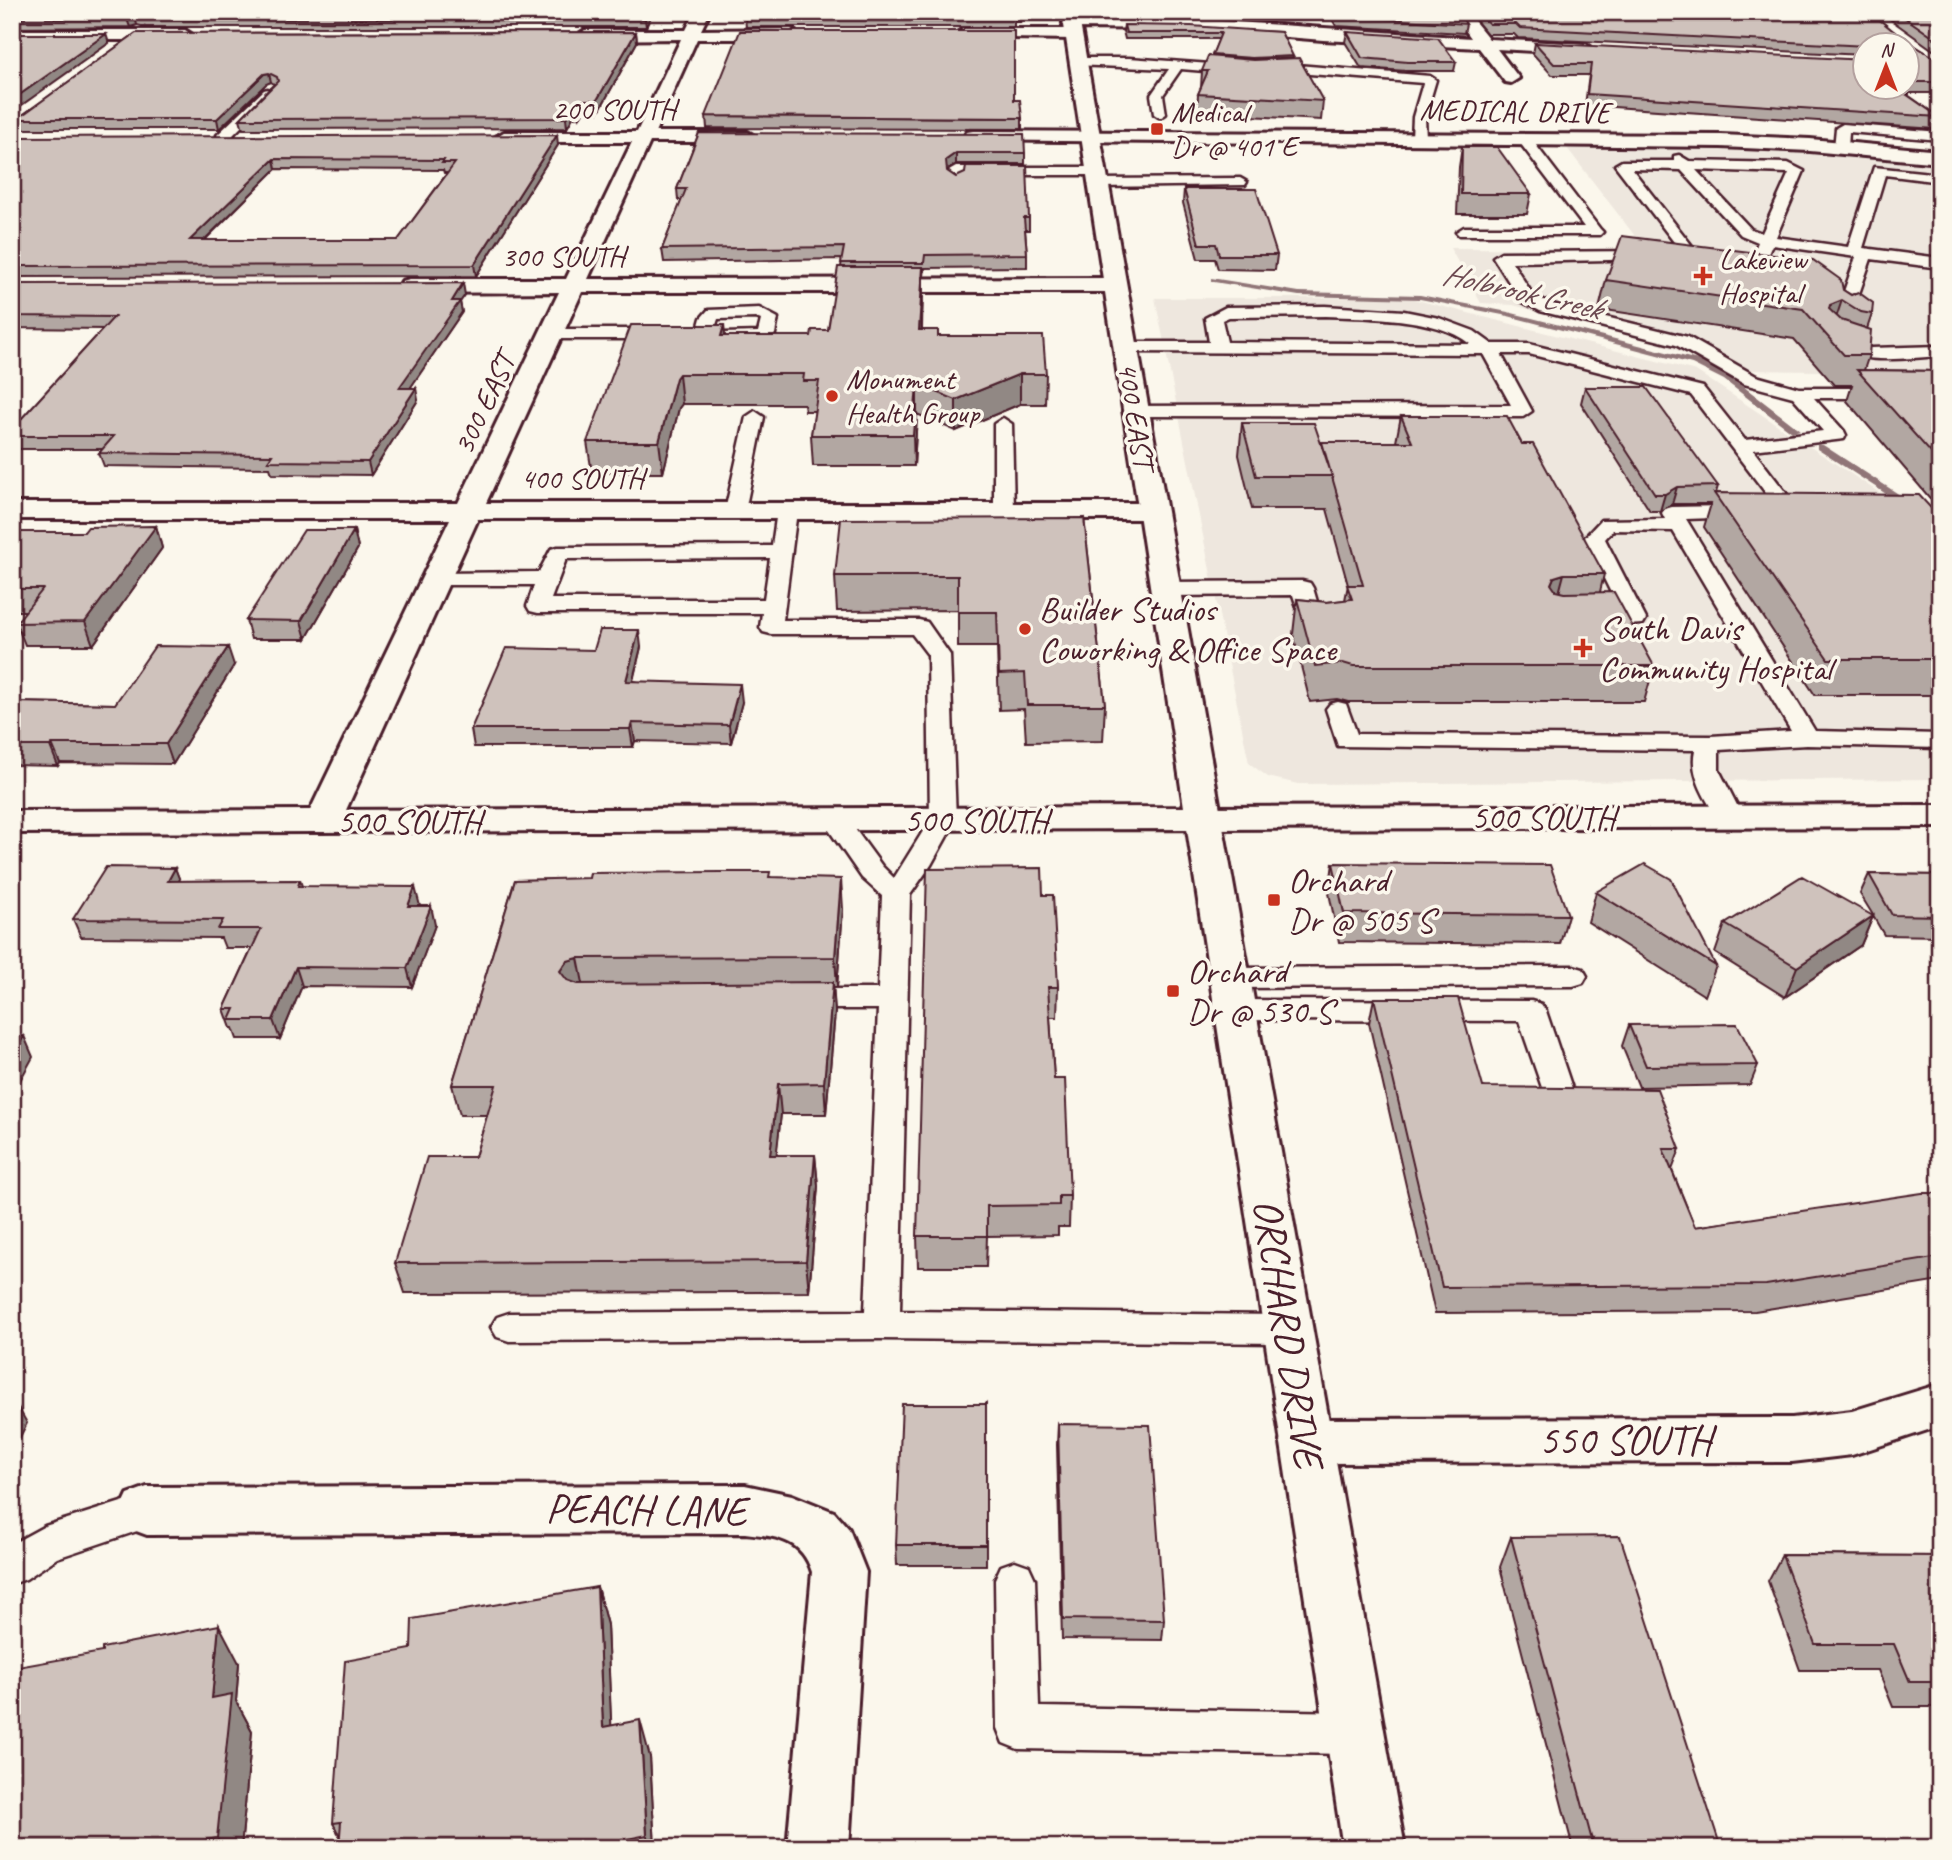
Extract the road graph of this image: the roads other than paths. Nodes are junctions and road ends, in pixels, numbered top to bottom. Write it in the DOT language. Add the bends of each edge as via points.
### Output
graph roads {
  1 [pos="1460,12"];
  2 [pos="158,18"];
  3 [pos="696,23"];
  4 [pos="1071,23"];
  5 [pos="572,34"];
  6 [pos="805,34"];
  7 [pos="940,34"];
  8 [pos="12,35"];
  9 [pos="134,35"];
  10 [pos="200,35"];
  11 [pos="1483,44"];
  12 [pos="1602,49"];
  13 [pos="112,51"];
  14 [pos="1078,62"];
  15 [pos="1177,66"];
  16 [pos="1511,78"];
  17 [pos="272,89"];
  18 [pos="1160,114"];
  19 [pos="1910,134"];
  20 [pos="765,136"];
  21 [pos="955,136"];
  22 [pos="1090,136"];
  23 [pos="1940,136"];
  24 [pos="487,137"];
  25 [pos="643,137"];
  26 [pos="216,138"];
  27 [pos="250,138"];
  28 [pos="1419,138"];
  29 [pos="1524,139"];
  30 [pos="1663,141"];
  31 [pos="1841,148"];
  32 [pos="1918,155"];
  33 [pos="1940,158"];
  34 [pos="1684,165"];
  35 [pos="1097,177"];
  36 [pos="1940,177"];
  37 [pos="957,182"];
  38 [pos="1240,182"];
  39 [pos="1464,232"];
  40 [pos="1768,240"];
  41 [pos="1860,252"];
  42 [pos="1692,256"];
  43 [pos="1940,263"];
  44 [pos="1115,285"];
  45 [pos="387,286"];
  46 [pos="574,286"];
  47 [pos="1843,317"];
  48 [pos="551,334"];
  49 [pos="705,334"];
  50 [pos="1831,337"];
  51 [pos="1125,347"];
  52 [pos="1219,347"];
  53 [pos="1488,349"];
  54 [pos="1940,351"];
  55 [pos="1799,393"];
  56 [pos="1940,393"];
  57 [pos="1135,410"];
  58 [pos="755,417"];
  59 [pos="1003,424"];
  60 [pos="1740,446"];
  61 [pos="12,510"];
  62 [pos="468,511"];
  63 [pos="735,511"];
  64 [pos="787,511"];
  65 [pos="1004,511"];
  66 [pos="1152,511"];
  67 [pos="1679,525"];
  68 [pos="781,552"];
  69 [pos="436,579"];
  70 [pos="547,579"];
  71 [pos="1165,589"];
  72 [pos="774,606"];
  73 [pos="1567,618"];
  74 [pos="1314,629"];
  75 [pos="1338,709"];
  76 [pos="1807,738"];
  77 [pos="1940,741"];
  78 [pos="1711,743"];
  79 [pos="1940,816"];
  80 [pos="1730,817"];
  81 [pos="1203,818"];
  82 [pos="835,820"];
  83 [pos="943,820"];
  84 [pos="323,821"];
  85 [pos="12,822"];
  86 [pos="897,894"];
  87 [pos="1573,976"];
  88 [pos="1232,994"];
  89 [pos="772,999"];
  90 [pos="893,999"];
  91 [pos="1558,1094"];
  92 [pos="882,1325"];
  93 [pos="509,1327"];
  94 [pos="1287,1329"];
  95 [pos="1940,1405"];
  96 [pos="1306,1441"];
  97 [pos="147,1511"];
  98 [pos="12,1566"];
  99 [pos="1015,1578"];
  100 [pos="1353,1733"];
  101 [pos="818,1848"];
  102 [pos="1374,1848"];
  1 -- 11 [label="street"];
  2 -- 9 [label="street"];
  3 -- 5 [label="street"];
  3 -- 6 [label="street"];
  3 -- 25 [label="street, 300 EAST"];
  4 -- 7 [label="street"];
  4 -- 11 [label="street" via="1191,24"];
  4 -- 14 [label="street, 400 EAST"];
  8 -- 9 [label="street"];
  9 -- 10 [label="street"];
  9 -- 13 [label="street"];
  11 -- 12 [label="street"];
  11 -- 16 [label="street"];
  14 -- 15 [label="lane"];
  14 -- 22 [label="street, 400 EAST"];
  15 -- 18 [label="lane" via="1157,95"];
  15 -- 28 [label="lane" via="1297,69 1430,80 1419,117"];
  17 -- 26 [label="lane"];
  19 -- 23 [label="lane"];
  19 -- 31 [label="lane" via="1843,128"];
  19 -- 32 [label="lane"];
  20 -- 25 [label="street, 200 SOUTH"];
  21 -- 22 [label="street"];
  22 -- 28 [label="street, MEDICAL DRIVE"];
  22 -- 35 [label="street, 400 EAST"];
  24 -- 25 [label="street, 200 SOUTH"];
  25 -- 46 [label="street, 300 EAST"];
  26 -- 27 [label="street"];
  28 -- 29 [label="street, MEDICAL DRIVE"];
  29 -- 30 [label="street, MEDICAL DRIVE"];
  29 -- 39 [label="lane" via="1595,232"];
  30 -- 31 [label="street, MEDICAL DRIVE"];
  30 -- 34 [label="lane"];
  31 -- 32 [label="street, MEDICAL DRIVE"];
  32 -- 33 [label="street, MEDICAL DRIVE"];
  34 -- 40 [label="lane" via="1746,232"];
  34 -- 40 [label="lane" via="1788,167 1797,171"];
  34 -- 42 [label="lane" via="1622,165"];
  35 -- 37 [label="lane" via="956,171"];
  35 -- 38 [label="lane"];
  35 -- 44 [label="street, 400 EAST"];
  36 -- 41 [label="lane" via="1879,170"];
  40 -- 41 [label="lane"];
  40 -- 42 [label="lane" via="1757,262"];
  41 -- 43 [label="lane"];
  41 -- 47 [label="lane"];
  42 -- 55 [label="lane" via="1501,257 1527,298 1546,308 1682,341 1750,380"];
  44 -- 46 [label="street, 300 SOUTH"];
  44 -- 51 [label="street, 400 EAST"];
  45 -- 46 [label="street, 300 SOUTH"];
  46 -- 48 [label="street, 300 EAST"];
  48 -- 49 [label="lane"];
  48 -- 62 [label="street, 300 EAST"];
  50 -- 54 [label="lane" via="1844,348 1867,353"];
  51 -- 52 [label="lane"];
  51 -- 57 [label="street, 400 EAST"];
  52 -- 53 [label="lane"];
  52 -- 53 [label="lane" via="1213,318 1226,312 1425,319 1460,330"];
  53 -- 57 [label="lane" via="1523,411"];
  53 -- 60 [label="lane" via="1529,349 1697,391"];
  55 -- 56 [label="lane"];
  55 -- 60 [label="lane" via="1837,435"];
  57 -- 66 [label="street, 400 EAST"];
  58 -- 63 [label="lane"];
  59 -- 65 [label="lane"];
  60 -- 67 [label="lane" via="1790,510 1672,513"];
  61 -- 62 [label="street, 400 SOUTH"];
  62 -- 63 [label="street, 400 SOUTH"];
  62 -- 69 [label="street, 300 EAST"];
  63 -- 64 [label="street, 400 SOUTH"];
  64 -- 65 [label="street, 400 SOUTH"];
  64 -- 68 [label="lane"];
  65 -- 66 [label="street, 400 SOUTH"];
  66 -- 71 [label="street, 400 EAST"];
  67 -- 73 [label="lane" via="1608,524 1594,538 1635,619"];
  67 -- 76 [label="lane"];
  68 -- 70 [label="lane" via="558,554"];
  68 -- 72 [label="lane"];
  69 -- 70 [label="lane"];
  69 -- 84 [label="street, 300 EAST"];
  70 -- 72 [label="lane" via="538,607"];
  71 -- 74 [label="lane" via="1302,589"];
  71 -- 81 [label="street, 400 EAST"];
  72 -- 83 [label="lane" via="771,627 919,627 939,655"];
  75 -- 78 [label="lane" via="1347,741"];
  76 -- 77 [label="lane"];
  76 -- 78 [label="lane"];
  78 -- 80 [label="lane" via="1703,763"];
  79 -- 80 [label="street, 500 SOUTH"];
  80 -- 81 [label="street, 500 SOUTH"];
  81 -- 83 [label="street, 500 SOUTH"];
  81 -- 88 [label="street, ORCHARD DRIVE"];
  82 -- 83 [label="street, 500 SOUTH"];
  82 -- 84 [label="street, 500 SOUTH"];
  82 -- 86 [label="lane" via="872,872"];
  83 -- 86 [label="lane"];
  84 -- 85 [label="street, 500 SOUTH"];
  86 -- 90 [label="lane"];
  87 -- 88 [label="lane"];
  88 -- 91 [label="lane" via="1531,1011"];
  88 -- 94 [label="street, ORCHARD DRIVE"];
  89 -- 90 [label="lane"];
  90 -- 92 [label="lane"];
  92 -- 93 [label="lane"];
  92 -- 94 [label="lane"];
  94 -- 96 [label="street, ORCHARD DRIVE"];
  95 -- 96 [label="street, 550 SOUTH" via="1852,1433 1792,1440"];
  96 -- 100 [label="street, ORCHARD DRIVE"];
  97 -- 98 [label="lane" via="45,1544"];
  97 -- 101 [label="street, PEACH LANE" via="745,1509 806,1524 829,1543 839,1572"];
  99 -- 100 [label="lane" via="1018,1728"];
  100 -- 102 [label="street, ORCHARD DRIVE"];
}
